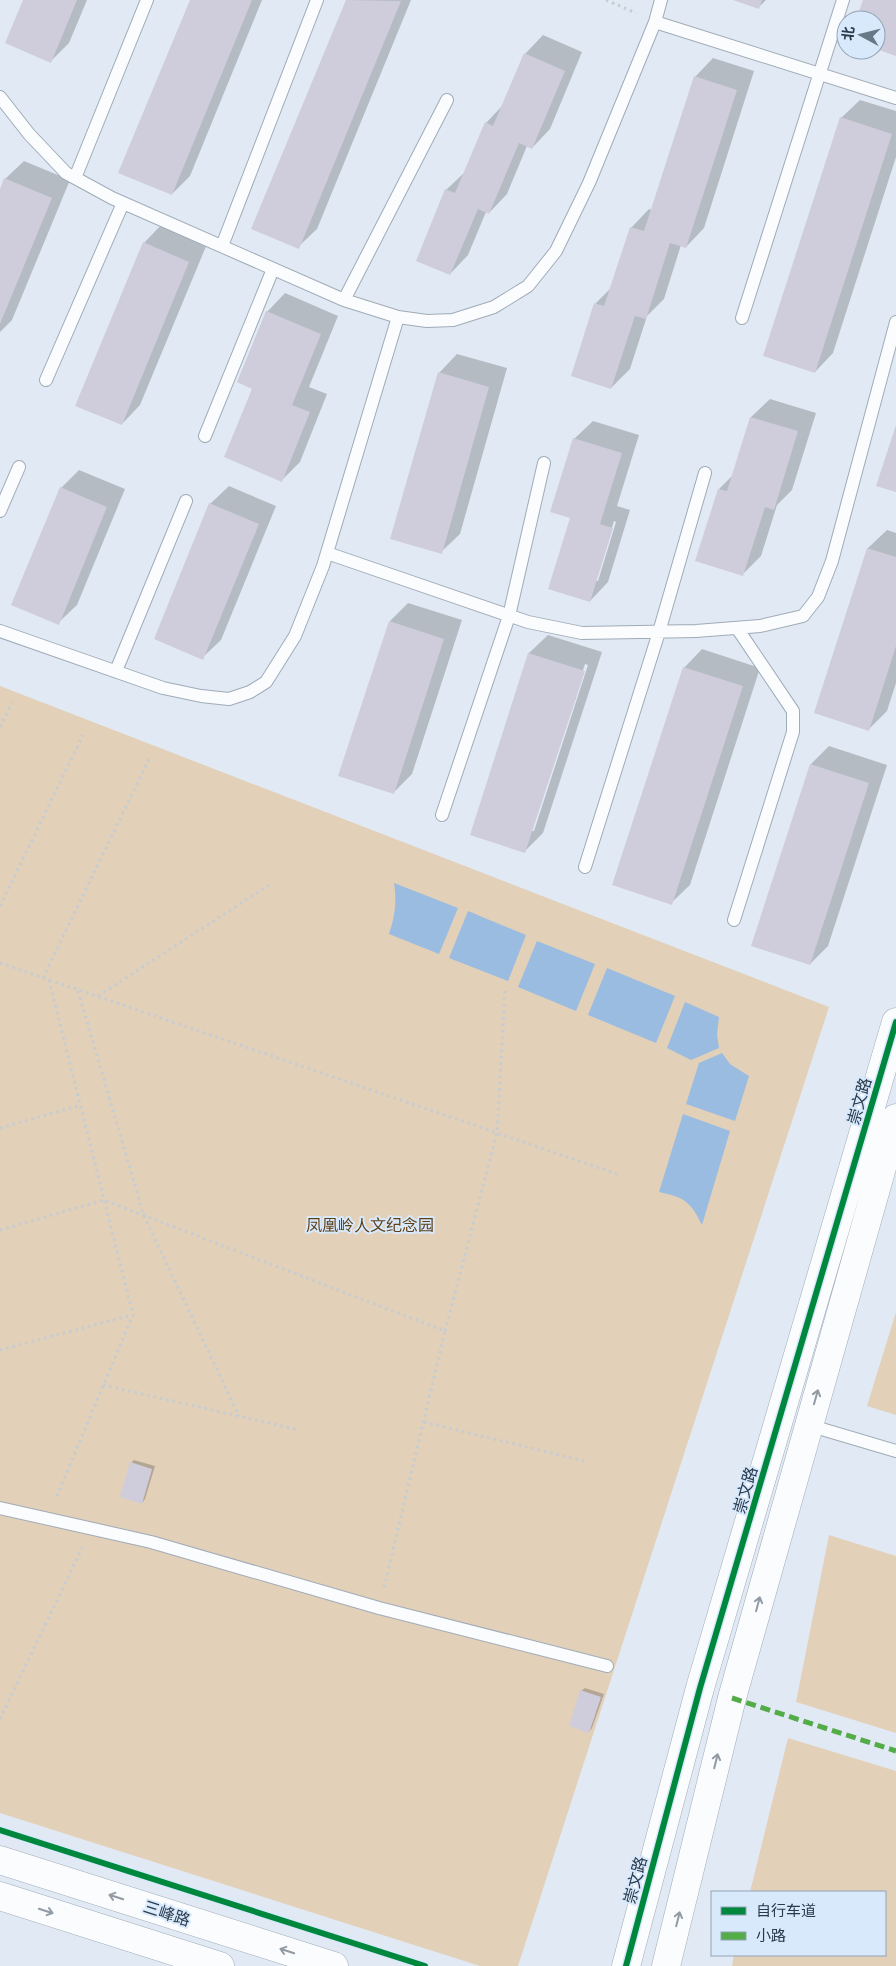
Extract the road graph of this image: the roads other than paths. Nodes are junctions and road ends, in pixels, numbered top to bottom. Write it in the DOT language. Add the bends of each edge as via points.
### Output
graph roads {
  1 [pos="147,0"];
  2 [pos="317,0"];
  3 [pos="661,0"];
  4 [pos="843,0"];
  5 [pos="655,22"];
  6 [pos="820,74"];
  7 [pos="0,97"];
  8 [pos="896,98"];
  9 [pos="447,100"];
  10 [pos="75,178"];
  11 [pos="123,203"];
  12 [pos="222,246"];
  13 [pos="273,269"];
  14 [pos="344,300"];
  15 [pos="398,317"];
  16 [pos="742,318"];
  17 [pos="896,322"];
  18 [pos="46,380"];
  19 [pos="205,436"];
  20 [pos="544,463"];
  21 [pos="19,467"];
  22 [pos="705,472"];
  23 [pos="186,501"];
  24 [pos="0,510"];
  25 [pos="327,553"];
  26 [pos="509,616"];
  27 [pos="737,628"];
  28 [pos="0,631"];
  29 [pos="659,632"];
  30 [pos="116,671"];
  31 [pos="442,815"];
  32 [pos="584,867"];
  33 [pos="734,920"];
  34 [pos="896,1022"];
  35 [pos="896,1118"];
  36 [pos="808,1425"];
  37 [pos="896,1451"];
  38 [pos="0,1508"];
  39 [pos="608,1666"];
  40 [pos="0,1860"];
  41 [pos="0,1896"];
  42 [pos="220,1966"];
  43 [pos="334,1966"];
  44 [pos="626,1966"];
  45 [pos="666,1966"];
  1 -- 10 [label="lane"];
  2 -- 12 [label="lane"];
  3 -- 5 [label="lane"];
  4 -- 6 [label="lane"];
  5 -- 6 [label="lane"];
  5 -- 15 [label="lane" via="589,183 556,251 528,286 494,308 453,320"];
  6 -- 8 [label="lane"];
  6 -- 16 [label="lane"];
  7 -- 10 [label="lane" via="29,134 66,173"];
  9 -- 14 [label="lane"];
  10 -- 11 [label="lane"];
  11 -- 12 [label="lane"];
  11 -- 18 [label="lane"];
  12 -- 13 [label="lane"];
  13 -- 14 [label="lane"];
  13 -- 19 [label="lane"];
  14 -- 15 [label="lane"];
  15 -- 25 [label="lane"];
  17 -- 27 [label="lane" via="832,561 818,597 804,616"];
  20 -- 26 [label="lane"];
  21 -- 24 [label="lane"];
  22 -- 29 [label="lane"];
  23 -- 30 [label="lane"];
  25 -- 26 [label="lane"];
  25 -- 30 [label="lane" via="295,636 266,682 250,692 229,699 201,696 163,688"];
  26 -- 29 [label="lane" via="582,633"];
  26 -- 31 [label="lane"];
  27 -- 29 [label="lane"];
  27 -- 33 [label="lane" via="793,711 793,732"];
  28 -- 30 [label="lane"];
  29 -- 32 [label="lane"];
  34 -- 44 [label="street, 崇文路" via="700,1688"];
  36 -- 35 [label="street, one-way"];
  36 -- 37 [label="lane"];
  45 -- 36 [label="street, one-way" via="732,1698"];
  38 -- 39 [label="lane" via="151,1542 379,1608"];
  43 -- 40 [label="street, 三峰路, one-way"];
  41 -- 42 [label="street, one-way"];
}
